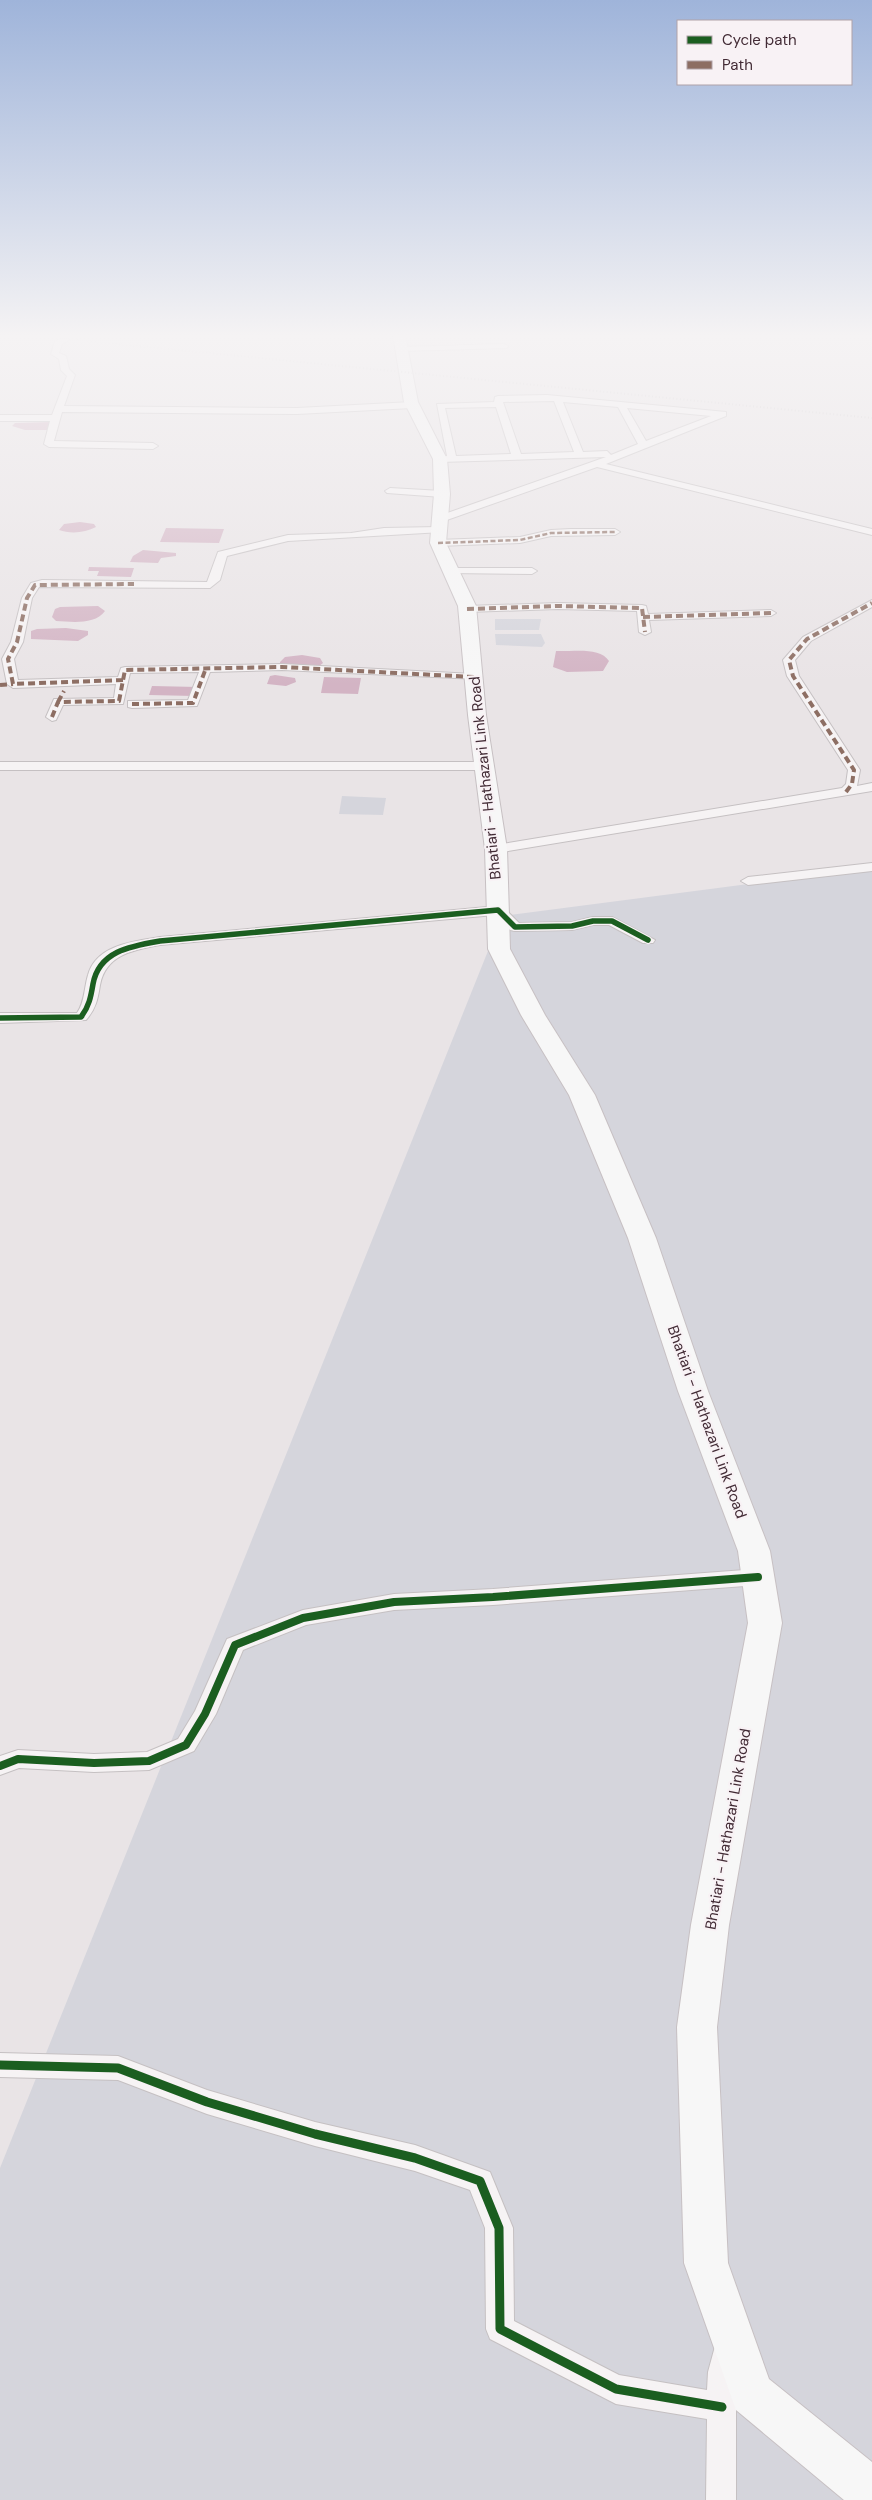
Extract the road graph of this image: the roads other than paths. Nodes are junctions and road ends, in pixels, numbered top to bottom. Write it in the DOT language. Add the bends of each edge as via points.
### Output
graph roads {
  1 [pos="441,452"];
  2 [pos="445,452"];
  3 [pos="515,452"];
  4 [pos="579,452"];
  5 [pos="627,452"];
  6 [pos="621,454"];
  7 [pos="580,455"];
  8 [pos="517,457"];
  9 [pos="446,459"];
  10 [pos="596,464"];
  11 [pos="390,491"];
  12 [pos="439,521"];
  13 [pos="615,532"];
  14 [pos="872,532"];
  15 [pos="451,571"];
  16 [pos="532,571"];
  17 [pos="872,603"];
  18 [pos="467,609"];
  19 [pos="771,613"];
  20 [pos="643,618"];
  21 [pos="645,632"];
  22 [pos="206,668"];
  23 [pos="474,677"];
  24 [pos="123,680"];
  25 [pos="13,684"];
  26 [pos="0,685"];
  27 [pos="64,691"];
  28 [pos="58,702"];
  29 [pos="132,704"];
  30 [pos="52,717"];
  31 [pos="0,766"];
  32 [pos="484,766"];
  33 [pos="872,787"];
  34 [pos="846,792"];
  35 [pos="496,849"];
  36 [pos="872,867"];
  37 [pos="748,881"];
  38 [pos="498,910"];
  39 [pos="648,940"];
  40 [pos="0,1018"];
  41 [pos="758,1577"];
  42 [pos="0,1766"];
  43 [pos="0,2066"];
  44 [pos="730,2333"];
  45 [pos="722,2407"];
  46 [pos="872,2490"];
  47 [pos="721,2500"];
  1 -- 9 [label="main road, Bhatiari - Hathazari Link Road"];
  2 -- 9 [label="street"];
  3 -- 8 [label="street"];
  4 -- 7 [label="street"];
  5 -- 6 [label="street"];
  6 -- 7 [label="street"];
  6 -- 10 [label="street"];
  7 -- 8 [label="street"];
  8 -- 9 [label="street"];
  9 -- 12 [label="main road, Bhatiari - Hathazari Link Road"];
  10 -- 12 [label="street"];
  10 -- 14 [label="street"];
  11 -- 12 [label="street"];
  12 -- 13 [label="street" via="520,540 551,533"];
  12 -- 15 [label="main road, Bhatiari - Hathazari Link Road"];
  12 -- 25 [label="street" via="351,536 288,538 233,549 222,554 215,580 210,585 35,585 27,598 17,642 8,659"];
  15 -- 16 [label="street"];
  15 -- 18 [label="main road, Bhatiari - Hathazari Link Road"];
  17 -- 34 [label="street" via="807,640 789,660 793,676 854,770 852,784"];
  18 -- 20 [label="street" via="642,608"];
  18 -- 23 [label="main road, Bhatiari - Hathazari Link Road"];
  19 -- 20 [label="street"];
  20 -- 21 [label="street"];
  22 -- 23 [label="street" via="282,668"];
  22 -- 24 [label="street" via="125,670"];
  22 -- 29 [label="street" via="194,703"];
  23 -- 32 [label="main road, Bhatiari - Hathazari Link Road"];
  24 -- 25 [label="street"];
  24 -- 28 [label="street" via="119,700"];
  25 -- 26 [label="street"];
  27 -- 28 [label="street"];
  28 -- 30 [label="street"];
  31 -- 32 [label="street"];
  32 -- 35 [label="main road, Bhatiari - Hathazari Link Road"];
  33 -- 34 [label="street"];
  34 -- 35 [label="street"];
  35 -- 38 [label="main road, Bhatiari - Hathazari Link Road"];
  36 -- 37 [label="street"];
  38 -- 39 [label="street" via="515,927 572,926 612,921"];
  38 -- 40 [label="street" via="160,941 124,948 102,960 94,974 88,1010 81,1017"];
  38 -- 41 [label="main road, Bhatiari - Hathazari Link Road" via="501,955 582,1095 642,1238 692,1390 754,1551"];
  41 -- 42 [label="street" via="394,1602 303,1618 235,1645 205,1714 186,1745 149,1761 94,1763 18,1759"];
  41 -- 44 [label="main road, Bhatiari - Hathazari Link Road" via="765,1623 710,1925 697,2027 706,2262"];
  43 -- 45 [label="street" via="118,2068 207,2102 315,2134 415,2158 480,2180 499,2228 500,2329 616,2389"];
  44 -- 45 [label="street" via="722,2372"];
  44 -- 46 [label="main road, Bhatiari - Hathazari Link Road" via="752,2394"];
  45 -- 47 [label="street"];
}
